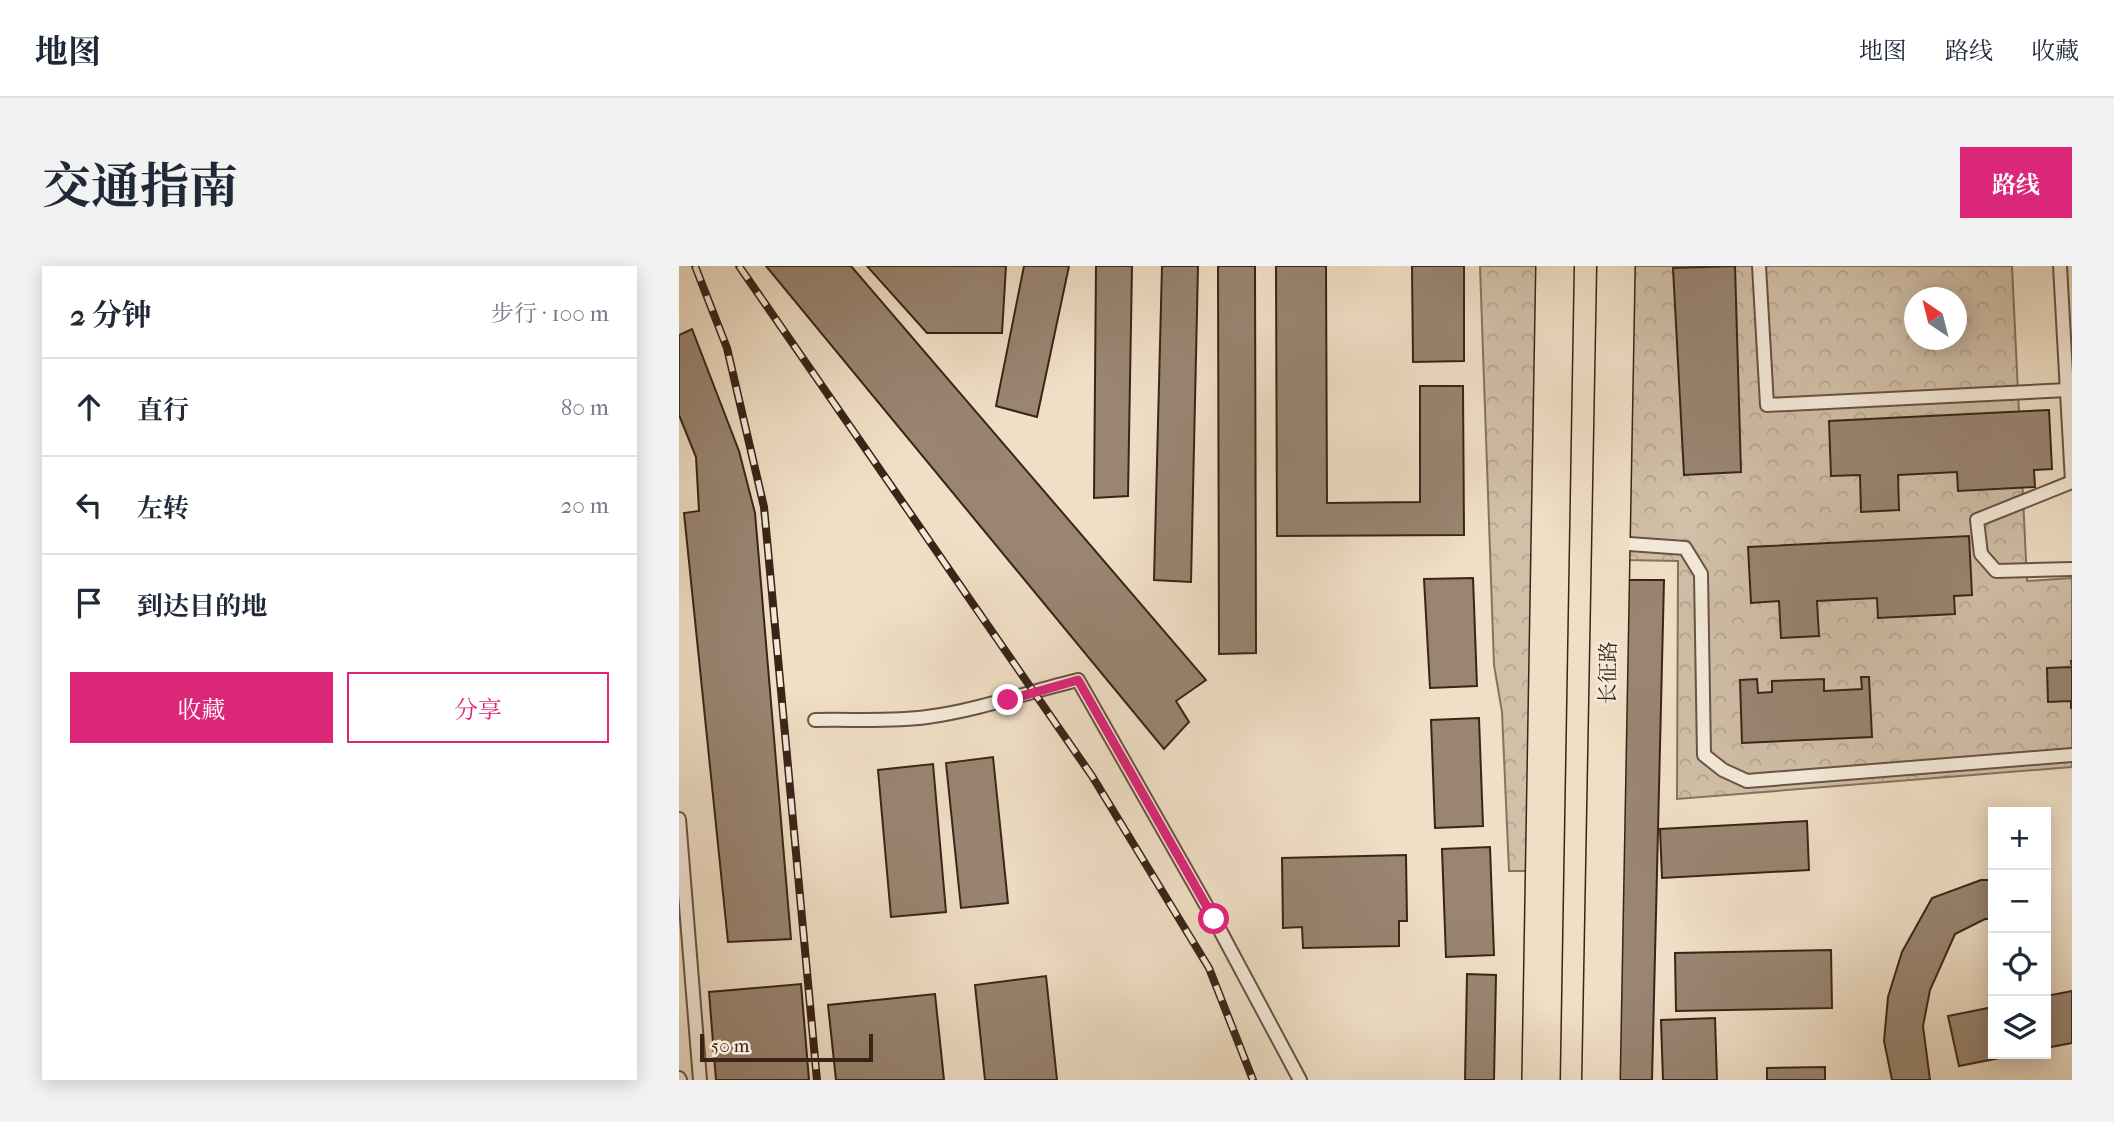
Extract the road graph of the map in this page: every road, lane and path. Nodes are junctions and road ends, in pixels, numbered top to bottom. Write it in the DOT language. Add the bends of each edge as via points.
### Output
graph roads {
  1 [pos="1555,266"];
  2 [pos="1616,266"];
  3 [pos="1759,266"];
  4 [pos="2060,266"];
  5 [pos="2067,390"];
  6 [pos="2072,482"];
  7 [pos="1611,543"];
  8 [pos="2072,569"];
  9 [pos="815,720"];
  10 [pos="2072,755"];
  11 [pos="679,819"];
  12 [pos="700,1080"];
  13 [pos="1300,1080"];
  14 [pos="1541,1080"];
  15 [pos="1601,1080"];
  1 -- 14 [label="main road"];
  2 -- 7 [label="main road, 长征路"];
  3 -- 5 [label="lane" via="1767,405"];
  4 -- 5 [label="lane"];
  5 -- 6 [label="lane"];
  6 -- 8 [label="lane" via="1977,520 1981,554 1996,570"];
  7 -- 10 [label="lane" via="1685,548 1700,574 1704,755 1723,771 1747,781"];
  7 -- 15 [label="main road, 长征路"];
  9 -- 13 [label="lane" via="926,718 1078,680"];
  11 -- 12 [label="lane"];
}
